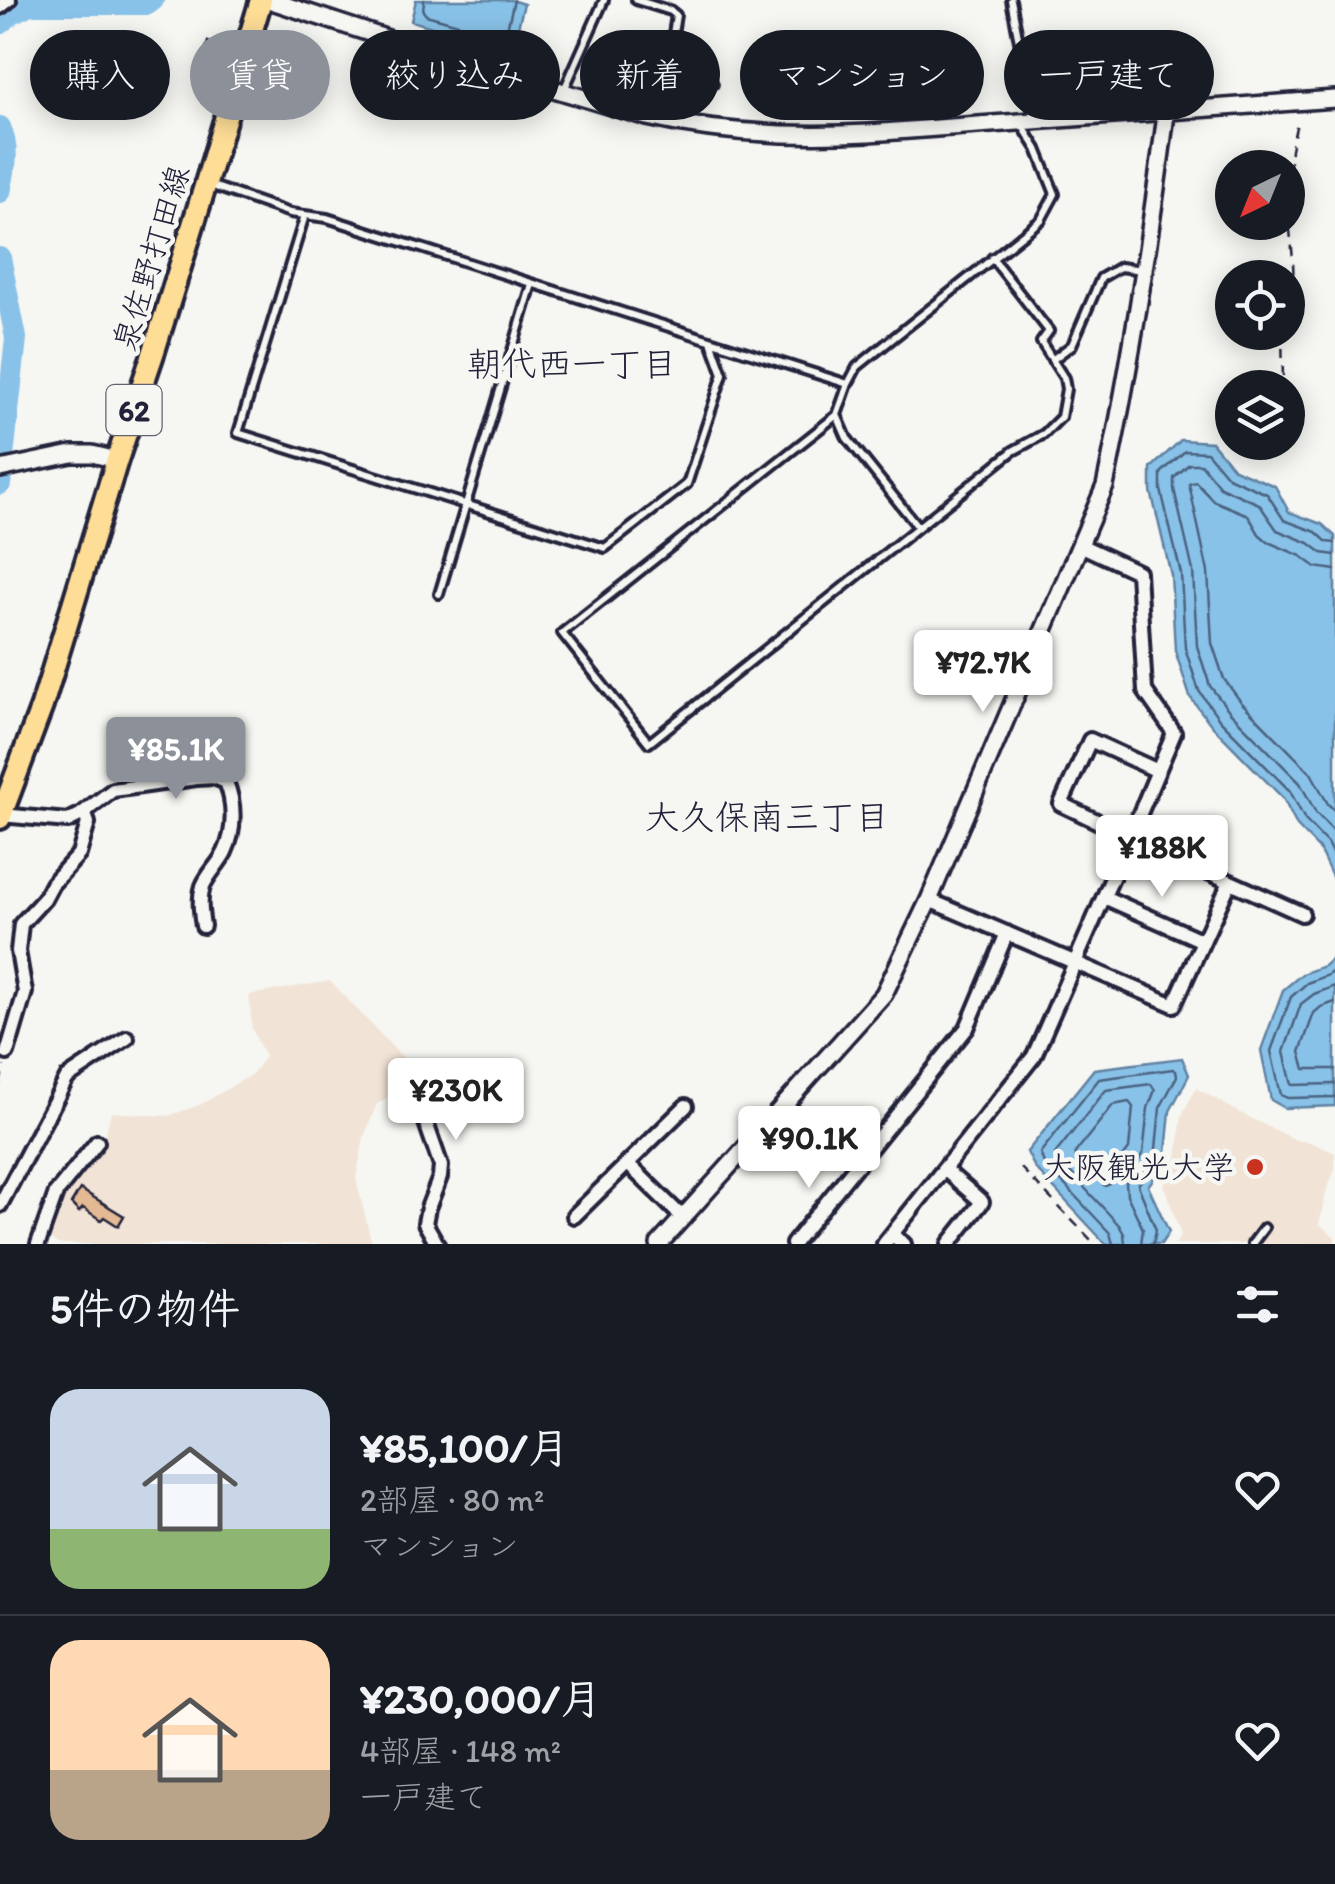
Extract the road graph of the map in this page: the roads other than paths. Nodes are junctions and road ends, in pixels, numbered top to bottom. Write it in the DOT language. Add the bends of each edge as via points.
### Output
graph roads {
  1 [pos="9,0"];
  2 [pos="265,0"];
  3 [pos="604,0"];
  4 [pos="636,0"];
  5 [pos="1011,0"];
  6 [pos="0,7"];
  7 [pos="674,30"];
  8 [pos="1015,30"];
  9 [pos="564,92"];
  10 [pos="1335,99"];
  11 [pos="1214,108"];
  12 [pos="1027,120"];
  13 [pos="1165,120"];
  14 [pos="206,184"];
  15 [pos="305,215"];
  16 [pos="992,258"];
  17 [pos="1144,270"];
  18 [pos="532,284"];
  19 [pos="711,340"];
  20 [pos="1052,360"];
  21 [pos="848,384"];
  22 [pos="837,415"];
  23 [pos="117,460"];
  24 [pos="0,469"];
  25 [pos="465,505"];
  26 [pos="918,527"];
  27 [pos="1080,545"];
  28 [pos="439,594"];
  29 [pos="1158,771"];
  30 [pos="84,812"];
  31 [pos="1,816"];
  32 [pos="1130,837"];
  33 [pos="1230,882"];
  34 [pos="1104,897"];
  35 [pos="929,900"];
  36 [pos="1302,914"];
  37 [pos="203,926"];
  38 [pos="1008,933"];
  39 [pos="1203,941"];
  40 [pos="1076,963"];
  41 [pos="127,1038"];
  42 [pos="7,1053"];
  43 [pos="407,1069"];
  44 [pos="686,1106"];
  45 [pos="785,1106"];
  46 [pos="97,1142"];
  47 [pos="628,1164"];
  48 [pos="858,1165"];
  49 [pos="944,1169"];
  50 [pos="0,1205"];
  51 [pos="574,1216"];
  52 [pos="682,1217"];
  53 [pos="1264,1228"];
  54 [pos="888,1239"];
  55 [pos="38,1244"];
  56 [pos="438,1244"];
  57 [pos="660,1244"];
  58 [pos="794,1244"];
  59 [pos="904,1244"];
  60 [pos="949,1244"];
  61 [pos="1252,1244"];
  1 -- 6 [label="street"];
  2 -- 9 [label="street"];
  2 -- 14 [label="main road, 泉佐野打田線 / 62"];
  3 -- 9 [label="lane"];
  4 -- 7 [label="lane" via="676,15"];
  5 -- 8 [label="lane"];
  9 -- 12 [label="street" via="689,126 751,133 816,136"];
  10 -- 11 [label="street"];
  12 -- 16 [label="lane" via="1056,194 1041,220"];
  13 -- 17 [label="street"];
  14 -- 15 [label="lane"];
  14 -- 23 [label="main road, 泉佐野打田線 / 62"];
  15 -- 18 [label="lane"];
  15 -- 25 [label="lane" via="238,433"];
  16 -- 20 [label="lane" via="1048,331 1042,342"];
  16 -- 21 [label="lane" via="856,368"];
  17 -- 20 [label="lane" via="1120,266 1101,278 1072,345"];
  17 -- 27 [label="street" via="1105,486"];
  18 -- 19 [label="lane"];
  18 -- 25 [label="lane"];
  19 -- 21 [label="lane"];
  19 -- 25 [label="lane" via="723,374 687,484 605,548"];
  20 -- 26 [label="lane" via="1066,389 1061,417"];
  21 -- 22 [label="lane"];
  22 -- 26 [label="lane" via="847,438"];
  22 -- 26 [label="lane" via="562,634 648,743"];
  23 -- 24 [label="street" via="72,454"];
  23 -- 31 [label="main road, 泉佐野打田線 / 62"];
  25 -- 28 [label="lane"];
  27 -- 29 [label="street" via="1138,572 1145,691 1174,733"];
  27 -- 35 [label="street"];
  29 -- 32 [label="street"];
  29 -- 32 [label="street" via="1090,740 1061,804"];
  30 -- 31 [label="street" via="68,821"];
  30 -- 37 [label="street" via="112,790 196,778 226,782 232,826 204,885"];
  30 -- 42 [label="street" via="88,823 79,854 21,924 25,992"];
  32 -- 33 [label="street"];
  32 -- 34 [label="street"];
  33 -- 36 [label="street"];
  33 -- 39 [label="street"];
  34 -- 39 [label="street"];
  34 -- 40 [label="street"];
  35 -- 38 [label="street"];
  35 -- 45 [label="street" via="884,994"];
  38 -- 40 [label="street"];
  38 -- 48 [label="street" via="967,1028"];
  39 -- 40 [label="street" via="1174,1005"];
  40 -- 49 [label="street" via="1034,1056"];
  41 -- 50 [label="street" via="67,1078"];
  43 -- 56 [label="street" via="441,1166 426,1223"];
  44 -- 47 [label="street"];
  45 -- 48 [label="street"];
  45 -- 52 [label="street"];
  46 -- 55 [label="street" via="56,1193"];
  47 -- 51 [label="street"];
  47 -- 52 [label="street"];
  48 -- 58 [label="street"];
  49 -- 54 [label="street"];
  49 -- 60 [label="street" via="982,1202"];
  52 -- 57 [label="street"];
  53 -- 61 [label="lane"];
  54 -- 59 [label="street"];
}
